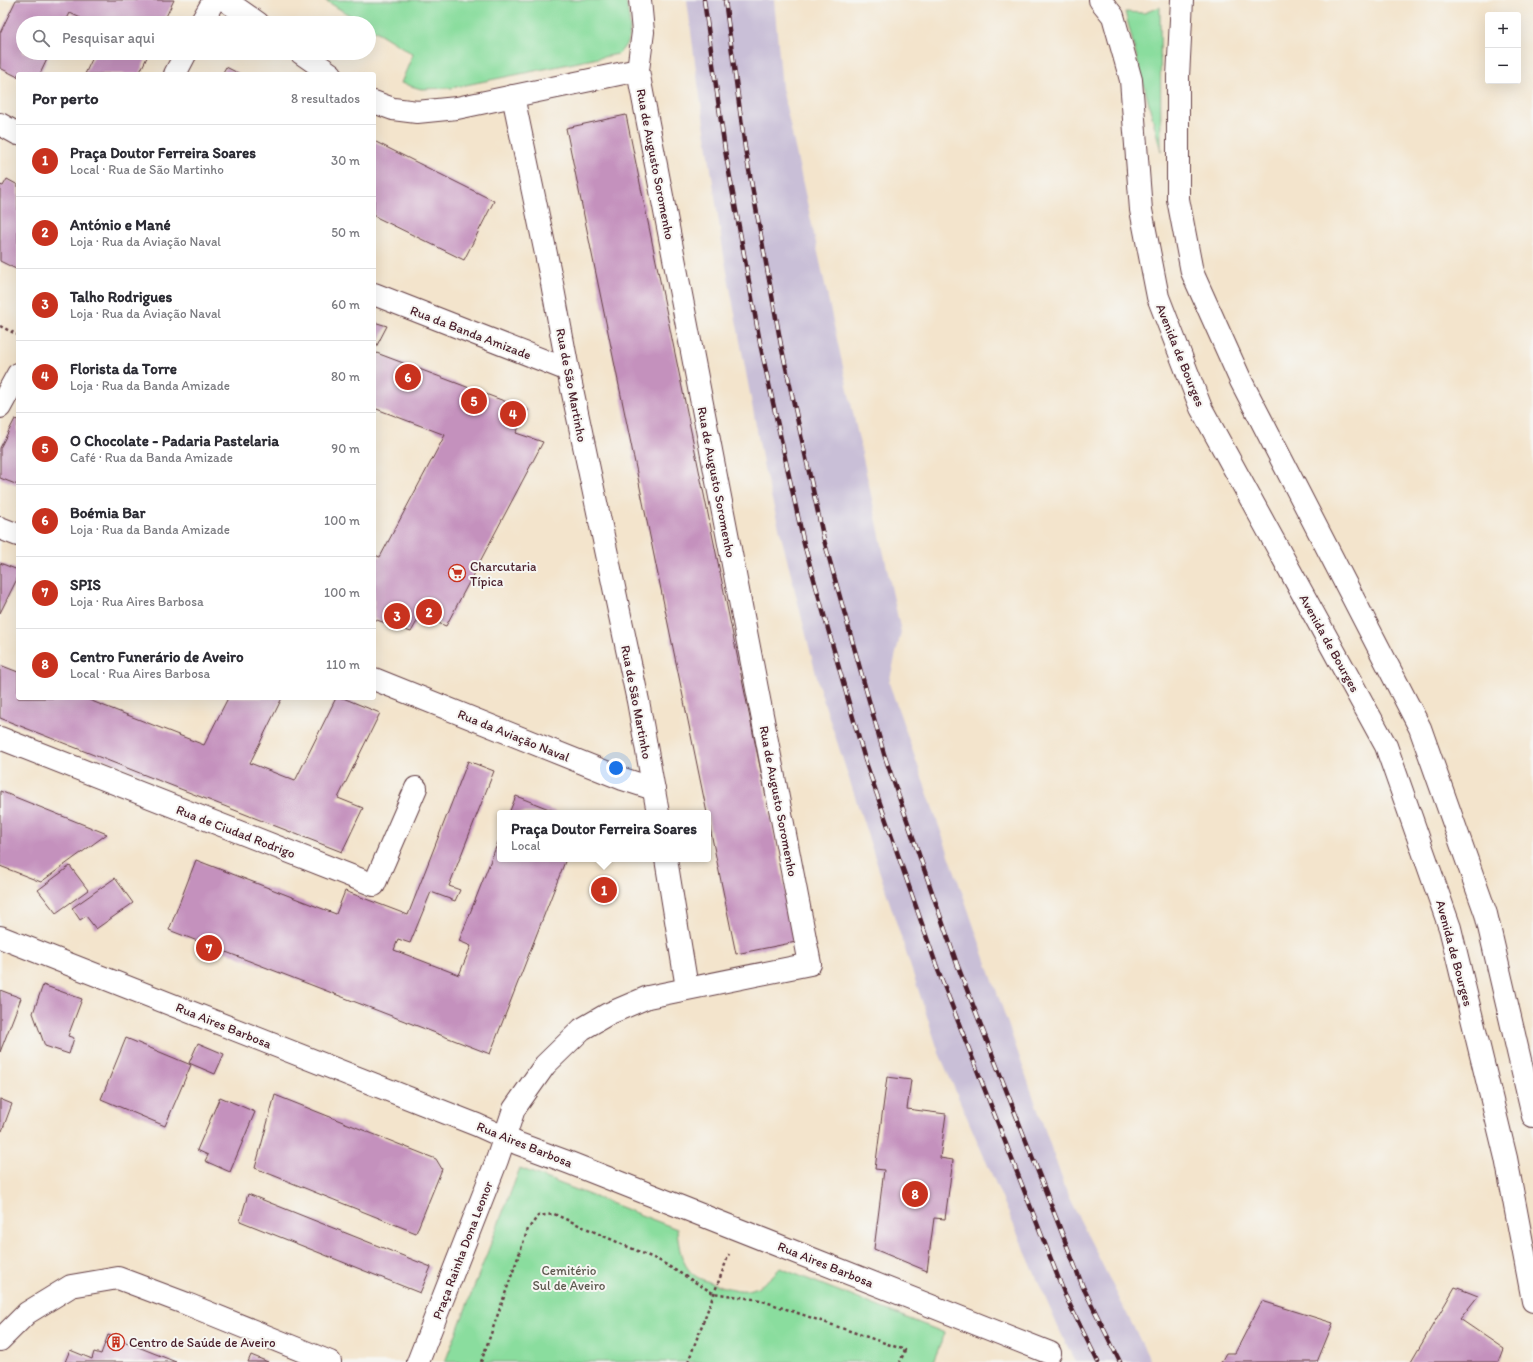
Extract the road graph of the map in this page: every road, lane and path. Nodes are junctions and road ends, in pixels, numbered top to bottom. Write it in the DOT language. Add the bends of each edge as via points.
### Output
graph roads {
  1 [pos="214,0"];
  2 [pos="225,0"];
  3 [pos="640,0"];
  4 [pos="1100,0"];
  5 [pos="1182,0"];
  6 [pos="205,16"];
  7 [pos="248,16"];
  8 [pos="182,60"];
  9 [pos="311,60"];
  10 [pos="638,70"];
  11 [pos="176,72"];
  12 [pos="328,72"];
  13 [pos="513,96"];
  14 [pos="376,103"];
  15 [pos="0,124"];
  16 [pos="16,133"];
  17 [pos="376,295"];
  18 [pos="0,326"];
  19 [pos="16,334"];
  20 [pos="568,370"];
  21 [pos="16,378"];
  22 [pos="0,407"];
  23 [pos="0,528"];
  24 [pos="16,534"];
  25 [pos="376,680"];
  26 [pos="0,738"];
  27 [pos="416,788"];
  28 [pos="654,790"];
  29 [pos="657,810"];
  30 [pos="666,862"];
  31 [pos="0,937"];
  32 [pos="810,964"];
  33 [pos="687,988"];
  34 [pos="1533,1116"];
  35 [pos="504,1137"];
  36 [pos="739,1230"];
  37 [pos="712,1293"];
  38 [pos="1533,1301"];
  39 [pos="0,1340"];
  40 [pos="1050,1353"];
  41 [pos="330,1362"];
  42 [pos="418,1362"];
  43 [pos="480,1362"];
  44 [pos="688,1362"];
  45 [pos="900,1362"];
  1 -- 6 [label="street"];
  2 -- 7 [label="street"];
  3 -- 10 [label="street, Rua de Augusto Soromenho" via="643,32"];
  4 -- 38 [label="street, Avenida de Bourges" via="1112,16 1131,80 1141,210 1158,297 1201,408 1386,746 1450,928 1506,1158"];
  5 -- 34 [label="street" via="1178,77 1178,199 1192,272 1241,381 1420,728 1486,914"];
  8 -- 11 [label="street"];
  9 -- 12 [label="street"];
  10 -- 13 [label="street"];
  10 -- 32 [label="street, Rua de Augusto Soromenho"];
  13 -- 14 [label="street" via="457,108 417,112 393,109"];
  13 -- 20 [label="street, Rua de São Martinho" via="552,278"];
  15 -- 16 [label="street"];
  17 -- 20 [label="street, Rua da Banda Amizade"];
  18 -- 19 [label="path"];
  20 -- 28 [label="street, Rua de São Martinho" via="638,701"];
  21 -- 22 [label="street"];
  23 -- 24 [label="street"];
  25 -- 28 [label="street, Rua da Aviação Naval"];
  26 -- 27 [label="street, Rua de Ciudad Rodrigo" via="374,885"];
  28 -- 29 [label="street, Rua de São Martinho"];
  30 -- 33 [label="street"];
  31 -- 35 [label="street, Rua Aires Barbosa"];
  32 -- 33 [label="street, Praça Rainha Dona Leonor"];
  33 -- 35 [label="street, Praça Rainha Dona Leonor" via="648,997 608,1014 582,1029 545,1065 514,1109"];
  35 -- 36 [label="street, Rua Aires Barbosa"];
  35 -- 42 [label="street, Praça Rainha Dona Leonor"];
  36 -- 37 [label="path"];
  36 -- 40 [label="street, Rua Aires Barbosa"];
  37 -- 43 [label="path" via="660,1261 554,1214 538,1216 528,1229"];
  37 -- 44 [label="path"];
  37 -- 45 [label="path" via="760,1300 905,1350"];
  39 -- 41 [label="street" via="28,1313 71,1286 118,1278"];
}
